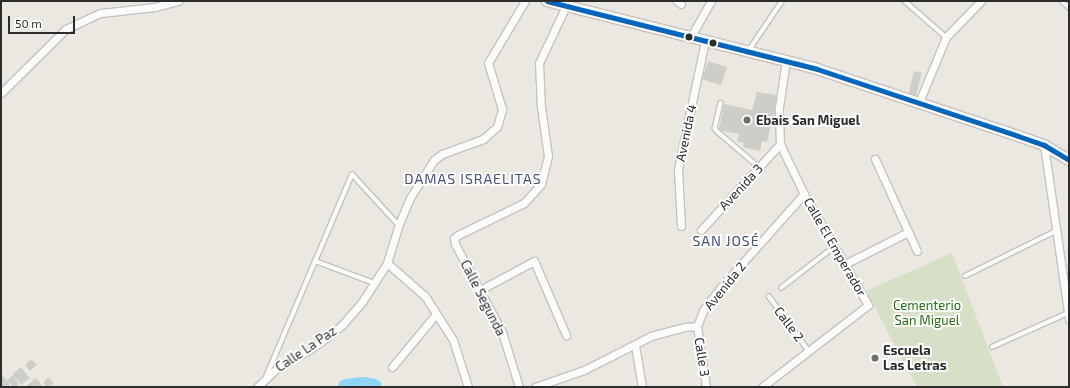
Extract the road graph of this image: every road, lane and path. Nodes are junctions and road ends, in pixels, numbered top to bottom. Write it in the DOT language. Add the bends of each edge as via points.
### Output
graph roads {
  1 [pos="178,1"];
  2 [pos="525,1"];
  3 [pos="547,1"];
  4 [pos="711,1"];
  5 [pos="782,1"];
  6 [pos="905,1"];
  7 [pos="981,1"];
  8 [pos="1062,1"];
  9 [pos="566,6"];
  10 [pos="1069,7"];
  11 [pos="946,37"];
  12 [pos="690,38"];
  13 [pos="705,41"];
  14 [pos="748,51"];
  15 [pos="786,60"];
  16 [pos="1,93"];
  17 [pos="721,102"];
  18 [pos="919,102"];
  19 [pos="780,144"];
  20 [pos="1044,145"];
  21 [pos="875,159"];
  22 [pos="1069,160"];
  23 [pos="759,167"];
  24 [pos="804,194"];
  25 [pos="399,224"];
  26 [pos="681,226"];
  27 [pos="701,230"];
  28 [pos="1056,231"];
  29 [pos="908,232"];
  30 [pos="835,247"];
  31 [pos="916,251"];
  32 [pos="315,261"];
  33 [pos="387,263"];
  34 [pos="845,264"];
  35 [pos="965,276"];
  36 [pos="374,283"];
  37 [pos="781,288"];
  38 [pos="480,290"];
  39 [pos="769,296"];
  40 [pos="436,314"];
  41 [pos="1068,316"];
  42 [pos="697,326"];
  43 [pos="566,335"];
  44 [pos="635,345"];
  45 [pos="992,347"];
  46 [pos="809,351"];
  47 [pos="392,367"];
  48 [pos="265,378"];
  49 [pos="257,387"];
  50 [pos="468,387"];
  51 [pos="519,387"];
  52 [pos="535,387"];
  53 [pos="642,387"];
  54 [pos="706,387"];
  55 [pos="762,387"];
  1 -- 16 [label="street" via="155,7 102,12 66,28"];
  2 -- 25 [label="street, Calle La Paz" via="488,63 502,109 497,127 483,139 442,154 434,160 410,198"];
  3 -- 9 [label="main road"];
  4 -- 12 [label="street"];
  5 -- 14 [label="lane"];
  6 -- 11 [label="lane"];
  7 -- 11 [label="street"];
  8 -- 10 [label="lane"];
  9 -- 12 [label="main road"];
  9 -- 38 [label="street, Calle Segunda" via="539,63 541,107 548,156 542,184 524,203 454,238"];
  11 -- 18 [label="street"];
  12 -- 13 [label="main road"];
  13 -- 14 [label="main road"];
  13 -- 26 [label="street, Avenida 4" via="678,169"];
  14 -- 15 [label="main road"];
  15 -- 18 [label="main road"];
  15 -- 19 [label="street, Calle El Emperador" via="778,107"];
  17 -- 23 [label="lane" via="715,128"];
  18 -- 20 [label="main road"];
  19 -- 23 [label="street, Avenida 3"];
  19 -- 24 [label="street, Calle El Emperador"];
  20 -- 22 [label="main road"];
  20 -- 28 [label="street"];
  21 -- 29 [label="street"];
  23 -- 27 [label="street, Avenida 3"];
  24 -- 30 [label="street, Calle El Emperador"];
  24 -- 42 [label="street, Avenida 2" via="721,287 704,310"];
  25 -- 32 [label="lane" via="352,174"];
  25 -- 33 [label="street, Calle La Paz"];
  28 -- 35 [label="lane"];
  28 -- 41 [label="street"];
  29 -- 31 [label="street"];
  29 -- 34 [label="street"];
  30 -- 34 [label="street, Calle El Emperador"];
  30 -- 37 [label="lane"];
  32 -- 36 [label="lane"];
  32 -- 48 [label="lane"];
  33 -- 36 [label="street, Calle La Paz"];
  33 -- 40 [label="street" via="418,289"];
  34 -- 46 [label="street, Calle El Emperador" via="868,305"];
  36 -- 48 [label="street, Calle La Paz" via="342,325"];
  38 -- 43 [label="street" via="534,261"];
  38 -- 51 [label="street, Calle Segunda" via="502,332"];
  39 -- 46 [label="lane, Calle 2"];
  40 -- 47 [label="street"];
  40 -- 50 [label="street" via="453,340"];
  41 -- 45 [label="lane"];
  42 -- 44 [label="street" via="651,336"];
  42 -- 54 [label="street, Calle 3"];
  44 -- 52 [label="street" via="584,370"];
  44 -- 53 [label="street"];
  46 -- 55 [label="street, Calle El Emperador"];
  48 -- 49 [label="street, Calle La Paz"];
}
